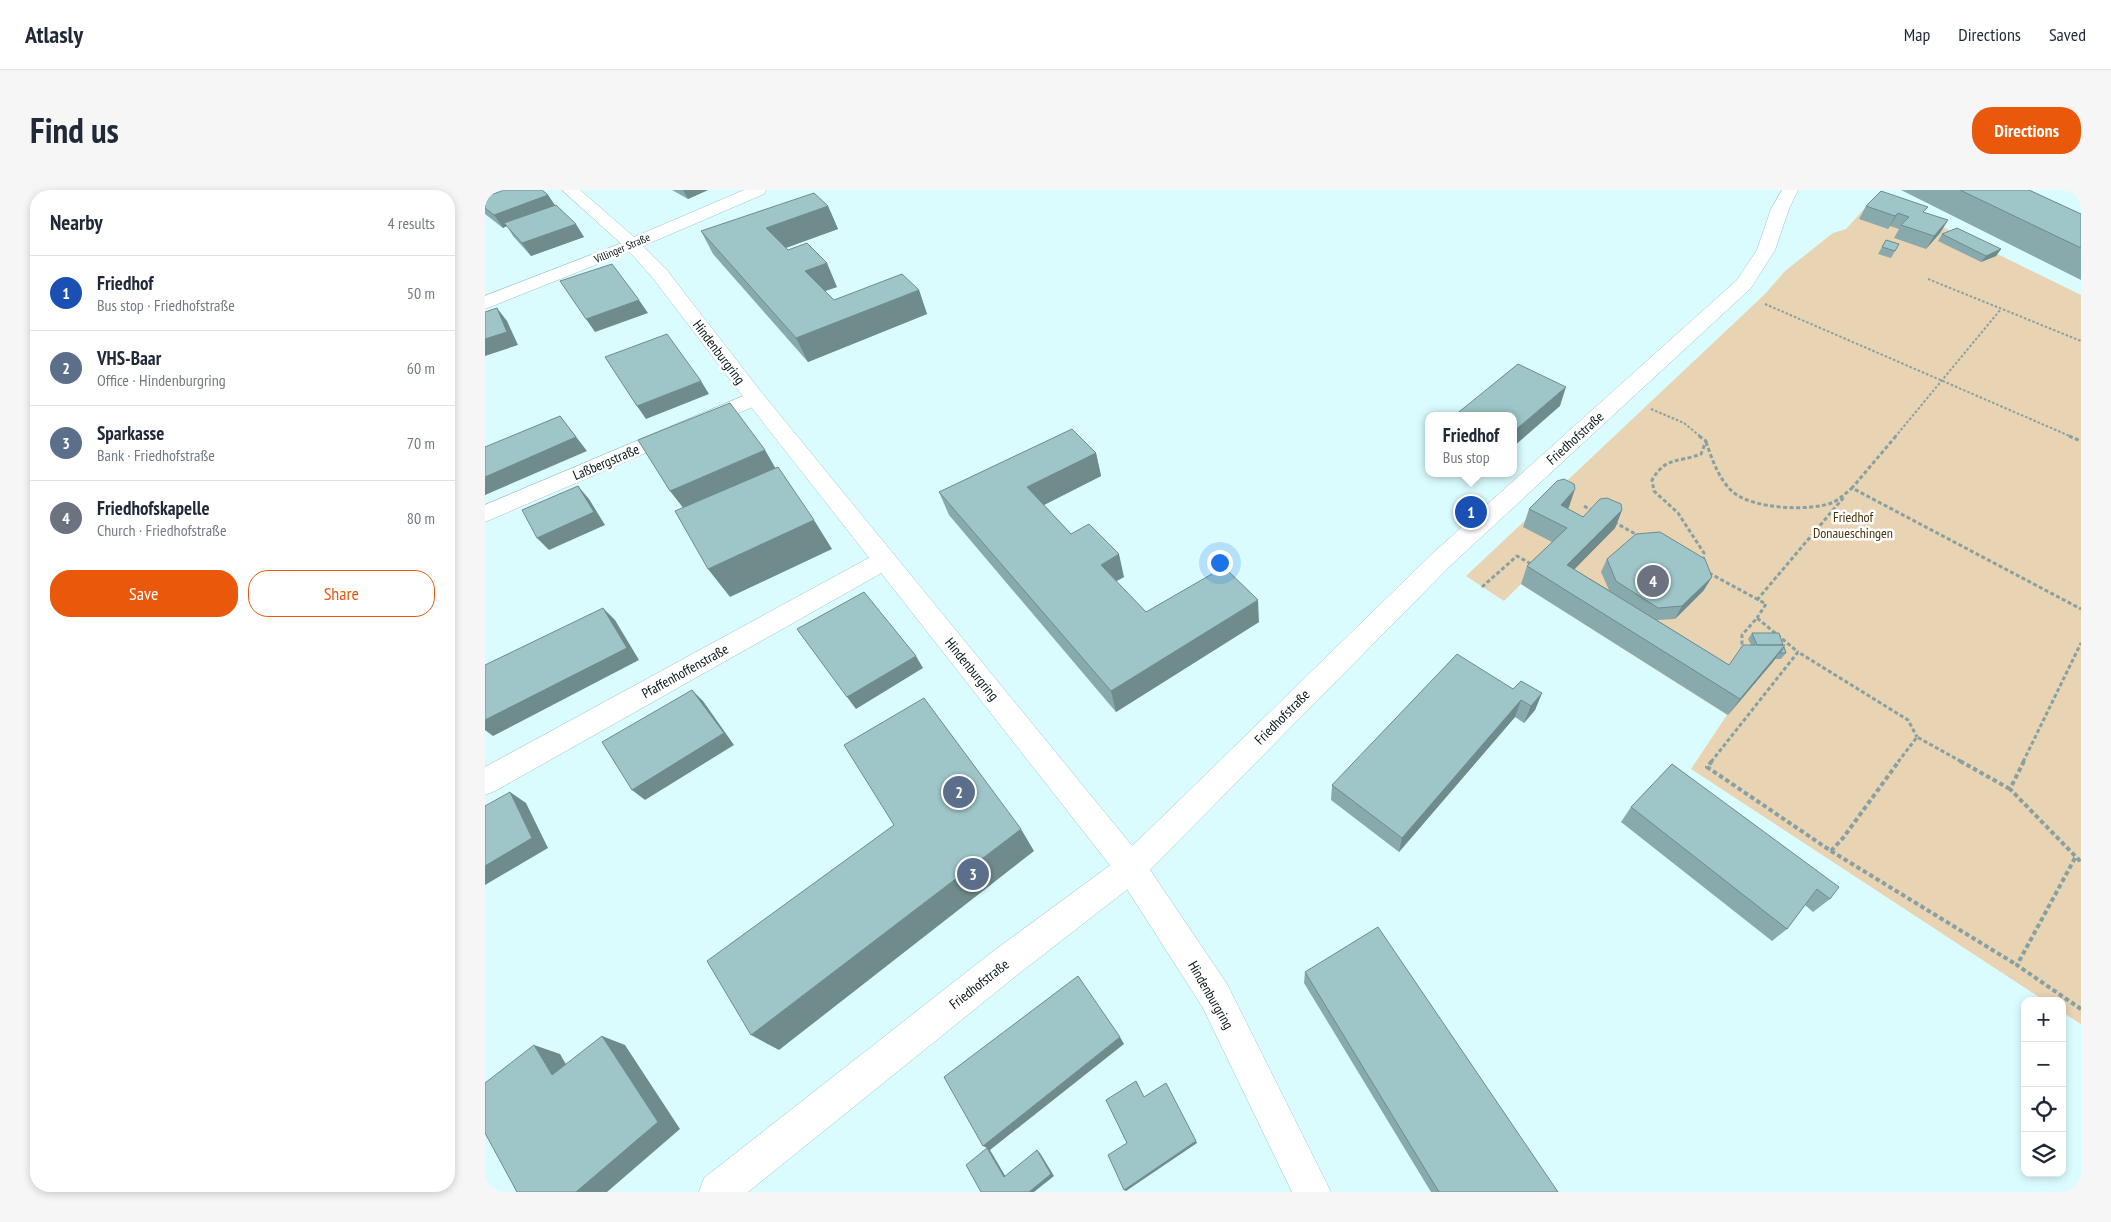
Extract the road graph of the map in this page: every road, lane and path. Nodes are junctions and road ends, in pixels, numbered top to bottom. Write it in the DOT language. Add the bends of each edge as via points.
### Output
graph roads {
  1 [pos="570,190"];
  2 [pos="758,190"];
  3 [pos="1790,190"];
  4 [pos="632,244"];
  5 [pos="1928,279"];
  6 [pos="1737,291"];
  7 [pos="485,303"];
  8 [pos="2001,309"];
  9 [pos="2081,342"];
  10 [pos="1942,380"];
  11 [pos="1621,396"];
  12 [pos="755,398"];
  13 [pos="2081,440"];
  14 [pos="1706,441"];
  15 [pos="1852,488"];
  16 [pos="1845,496"];
  17 [pos="1584,506"];
  18 [pos="485,514"];
  19 [pos="1601,516"];
  20 [pos="1610,520"];
  21 [pos="1643,538"];
  22 [pos="885,560"];
  23 [pos="1537,568"];
  24 [pos="1482,587"];
  25 [pos="1757,600"];
  26 [pos="2081,609"];
  27 [pos="1757,618"];
  28 [pos="2081,643"];
  29 [pos="1798,652"];
  30 [pos="1742,653"];
  31 [pos="1917,737"];
  32 [pos="485,782"];
  33 [pos="2010,788"];
  34 [pos="1831,851"];
  35 [pos="2075,858"];
  36 [pos="2081,862"];
  37 [pos="1131,868"];
  38 [pos="2017,965"];
  39 [pos="2081,1009"];
  40 [pos="718,1192"];
  41 [pos="1312,1192"];
  1 -- 4 [label="street, Hindenburgring"];
  2 -- 4 [label="street, Villinger Straße"];
  3 -- 6 [label="street, Friedhofstraße" via="1766,250"];
  4 -- 7 [label="street, Villinger Straße"];
  4 -- 12 [label="street, Hindenburgring" via="659,273"];
  5 -- 8 [label="path"];
  6 -- 10 [label="path"];
  6 -- 11 [label="street, Friedhofstraße"];
  8 -- 9 [label="path"];
  8 -- 10 [label="path"];
  10 -- 13 [label="path"];
  10 -- 15 [label="path"];
  11 -- 14 [label="path" via="1684,422"];
  11 -- 37 [label="street, Friedhofstraße" via="1442,559"];
  12 -- 18 [label="street, Laßbergstraße"];
  12 -- 22 [label="street, Hindenburgring"];
  14 -- 16 [label="path" via="1714,465 1739,497 1791,508 1823,506"];
  14 -- 25 [label="path" via="1701,454 1668,461 1658,468 1652,480 1654,490 1678,513 1704,553 1702,570"];
  15 -- 16 [label="path"];
  15 -- 26 [label="path"];
  16 -- 25 [label="path"];
  17 -- 19 [label="path"];
  20 -- 21 [label="path"];
  22 -- 32 [label="street, Pfaffenhoffenstraße"];
  22 -- 37 [label="street, Hindenburgring"];
  23 -- 24 [label="path" via="1517,556"];
  25 -- 27 [label="path" via="1766,604"];
  27 -- 29 [label="path"];
  27 -- 30 [label="path" via="1742,635"];
  28 -- 33 [label="path"];
  29 -- 31 [label="path" via="1908,720"];
  29 -- 34 [label="path" via="1707,767"];
  31 -- 33 [label="path"];
  31 -- 34 [label="path"];
  33 -- 35 [label="path"];
  34 -- 38 [label="path"];
  35 -- 36 [label="path"];
  35 -- 38 [label="path"];
  37 -- 40 [label="street, Friedhofstraße" via="1004,964"];
  37 -- 41 [label="street, Hindenburgring" via="1215,996"];
  38 -- 39 [label="path"];
}
